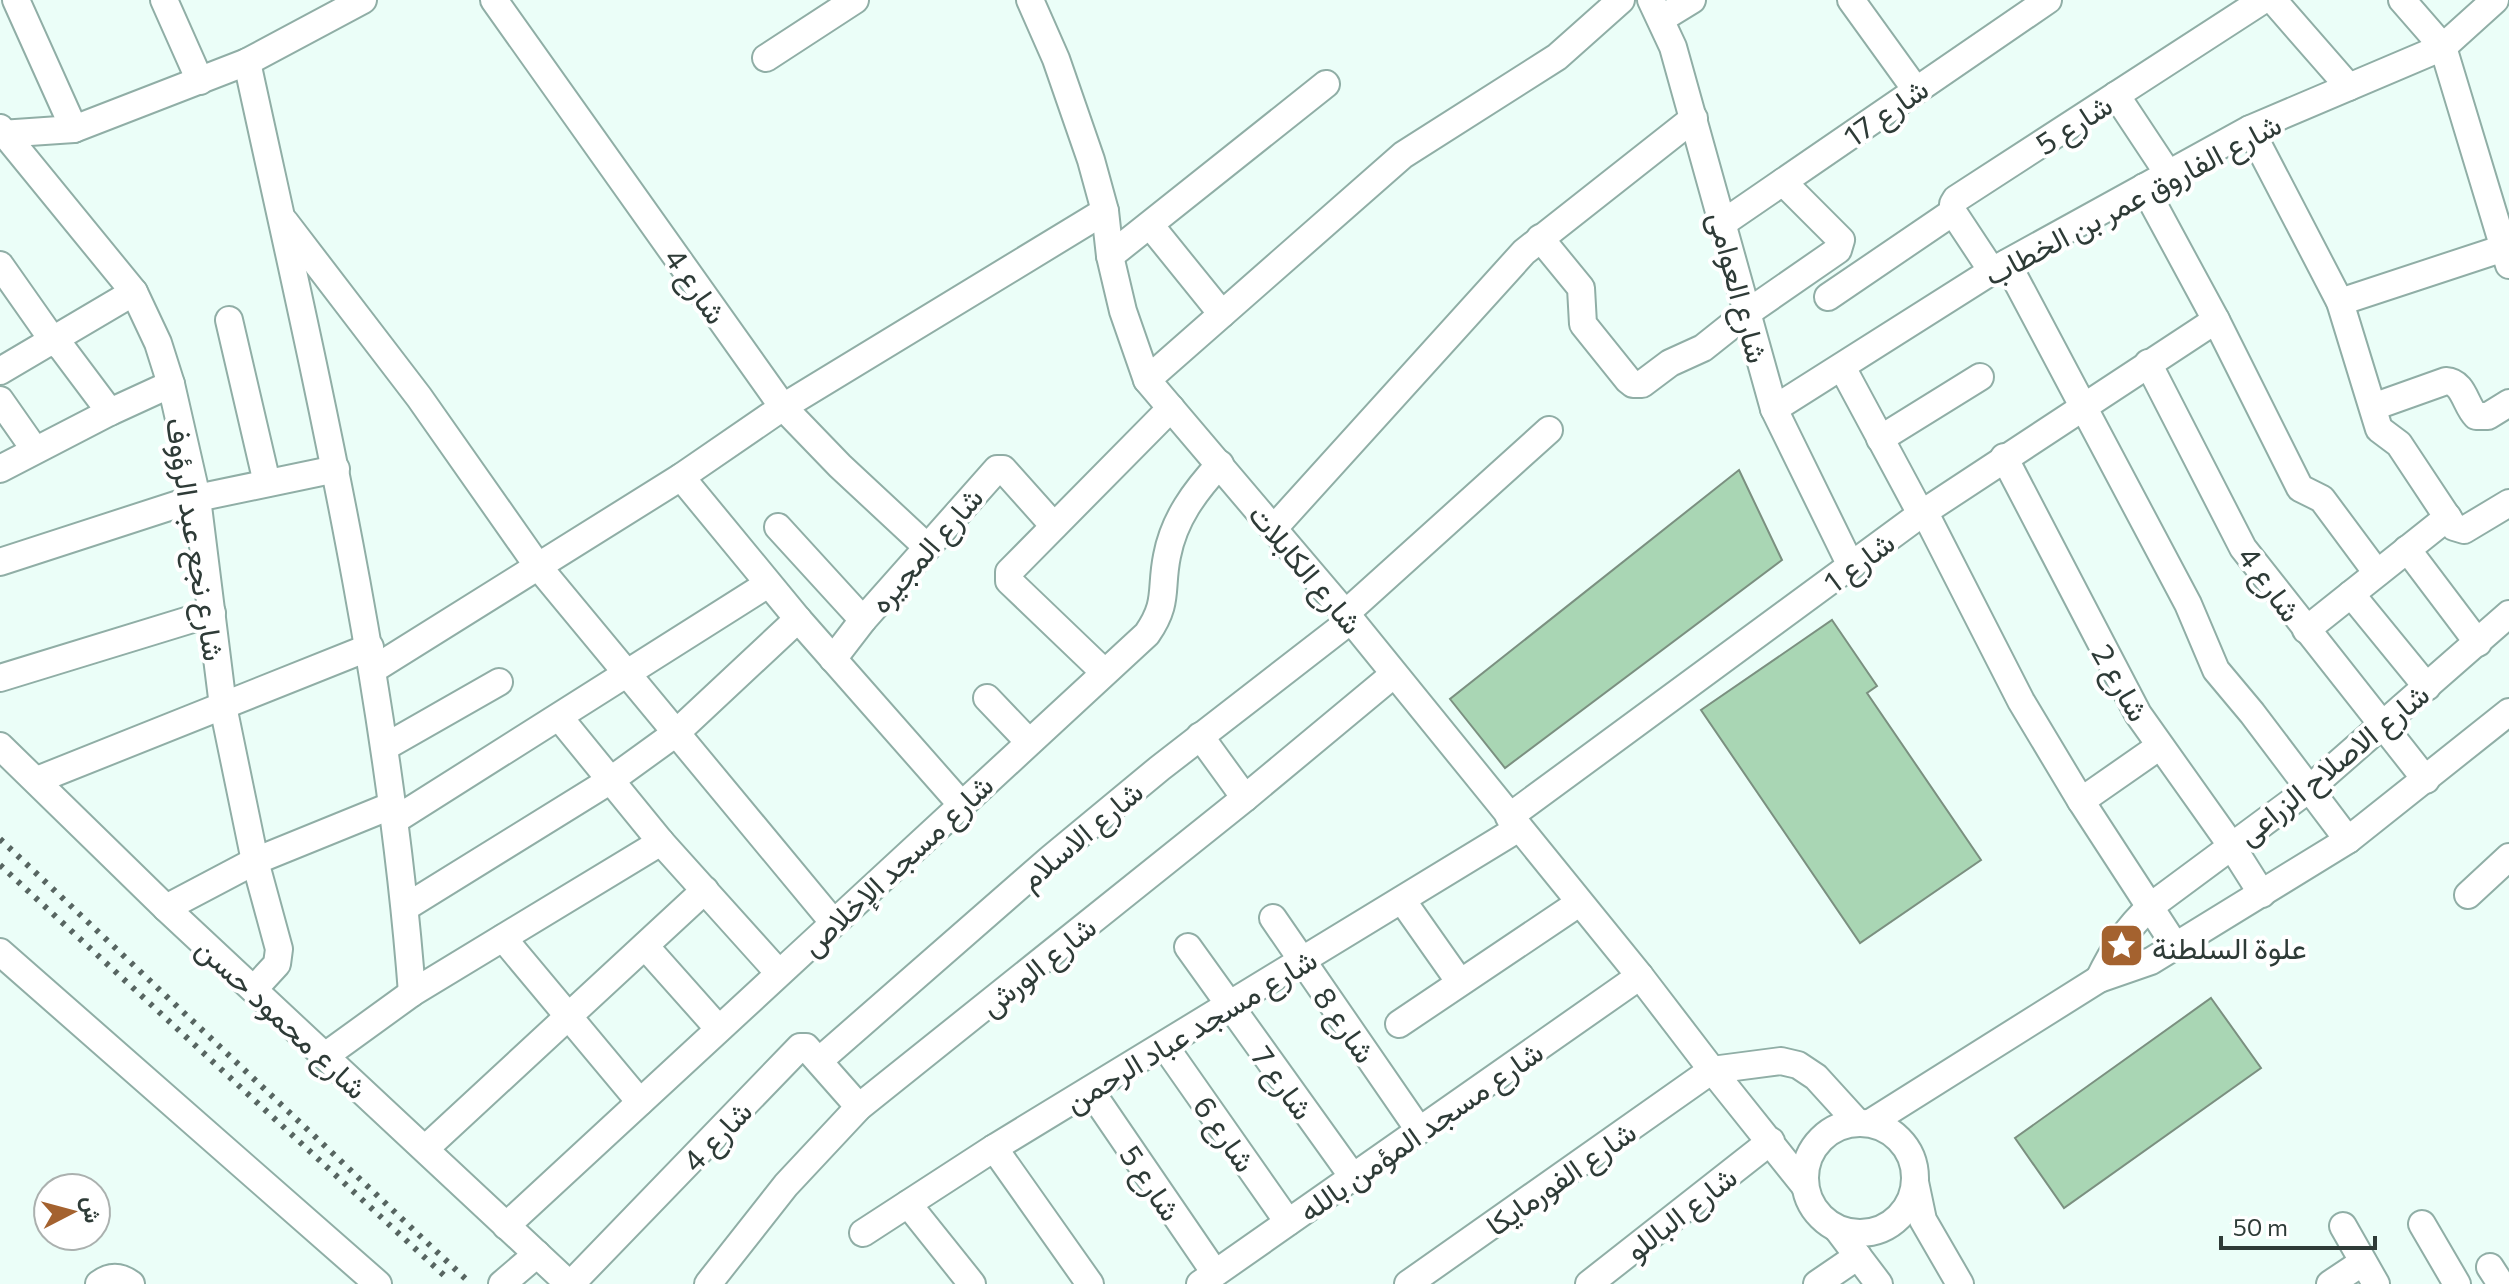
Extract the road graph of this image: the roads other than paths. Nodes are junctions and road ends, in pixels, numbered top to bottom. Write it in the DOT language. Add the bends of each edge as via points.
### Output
graph roads {
  1 [pos="16,0"];
  2 [pos="164,0"];
  3 [pos="363,0"];
  4 [pos="494,0"];
  5 [pos="855,0"];
  6 [pos="1030,0"];
  7 [pos="1621,0"];
  8 [pos="1692,0"];
  9 [pos="1851,0"];
  10 [pos="2048,0"];
  11 [pos="2263,0"];
  12 [pos="2273,0"];
  13 [pos="2402,0"];
  14 [pos="2495,0"];
  15 [pos="1656,9"];
  16 [pos="2443,47"];
  17 [pos="766,58"];
  18 [pos="247,62"];
  19 [pos="200,81"];
  20 [pos="1326,84"];
  21 [pos="2349,87"];
  22 [pos="1916,90"];
  23 [pos="2116,95"];
  24 [pos="1694,118"];
  25 [pos="74,129"];
  26 [pos="2250,129"];
  27 [pos="1,132"];
  28 [pos="2169,175"];
  29 [pos="1783,182"];
  30 [pos="2144,187"];
  31 [pos="1105,211"];
  32 [pos="1953,212"];
  33 [pos="281,216"];
  34 [pos="1723,223"];
  35 [pos="1150,225"];
  36 [pos="1540,238"];
  37 [pos="2507,255"];
  38 [pos="1110,256"];
  39 [pos="0,265"];
  40 [pos="2000,267"];
  41 [pos="134,292"];
  42 [pos="1828,297"];
  43 [pos="2340,302"];
  44 [pos="1747,313"];
  45 [pos="1222,314"];
  46 [pos="229,320"];
  47 [pos="2216,320"];
  48 [pos="52,339"];
  49 [pos="2148,363"];
  50 [pos="1842,367"];
  51 [pos="0,371"];
  52 [pos="1980,377"];
  53 [pos="1147,380"];
  54 [pos="171,384"];
  55 [pos="0,400"];
  56 [pos="2509,403"];
  57 [pos="783,407"];
  58 [pos="2083,407"];
  59 [pos="2373,407"];
  60 [pos="1171,408"];
  61 [pos="1774,409"];
  62 [pos="110,412"];
  63 [pos="1549,430"];
  64 [pos="1880,439"];
  65 [pos="35,450"];
  66 [pos="2004,457"];
  67 [pos="1220,464"];
  68 [pos="0,469"];
  69 [pos="336,469"];
  70 [pos="681,477"];
  71 [pos="267,483"];
  72 [pos="197,498"];
  73 [pos="2509,503"];
  74 [pos="1922,512"];
  75 [pos="2448,517"];
  76 [pos="1054,526"];
  77 [pos="778,527"];
  78 [pos="1275,527"];
  79 [pos="927,547"];
  80 [pos="2407,549"];
  81 [pos="0,562"];
  82 [pos="537,565"];
  83 [pos="1851,566"];
  84 [pos="2377,573"];
  85 [pos="768,584"];
  86 [pos="2351,594"];
  87 [pos="212,613"];
  88 [pos="2509,614"];
  89 [pos="1348,617"];
  90 [pos="798,619"];
  91 [pos="863,620"];
  92 [pos="2306,630"];
  93 [pos="2478,643"];
  94 [pos="372,658"];
  95 [pos="833,659"];
  96 [pos="1104,672"];
  97 [pos="626,673"];
  98 [pos="1393,675"];
  99 [pos="0,678"];
  100 [pos="499,682"];
  101 [pos="2427,687"];
  102 [pos="987,698"];
  103 [pos="223,706"];
  104 [pos="2509,712"];
  105 [pos="559,717"];
  106 [pos="2383,724"];
  107 [pos="676,733"];
  108 [pos="1200,736"];
  109 [pos="1029,742"];
  110 [pos="0,746"];
  111 [pos="2160,746"];
  112 [pos="385,747"];
  113 [pos="37,780"];
  114 [pos="611,780"];
  115 [pos="2426,780"];
  116 [pos="2309,789"];
  117 [pos="1245,798"];
  118 [pos="2081,801"];
  119 [pos="961,804"];
  120 [pos="394,813"];
  121 [pos="1514,822"];
  122 [pos="2348,840"];
  123 [pos="661,842"];
  124 [pos="2231,845"];
  125 [pos="2509,857"];
  126 [pos="255,861"];
  127 [pos="705,890"];
  128 [pos="2262,894"];
  129 [pos="2468,895"];
  130 [pos="1402,900"];
  131 [pos="1579,903"];
  132 [pos="2151,906"];
  133 [pos="406,907"];
  134 [pos="166,908"];
  135 [pos="1273,918"];
  136 [pos="833,922"];
  137 [pos="503,938"];
  138 [pos="645,946"];
  139 [pos="1188,947"];
  140 [pos="2176,947"];
  141 [pos="0,952"];
  142 [pos="1302,961"];
  143 [pos="778,972"];
  144 [pos="1640,976"];
  145 [pos="2099,979"];
  146 [pos="1459,981"];
  147 [pos="254,989"];
  148 [pos="412,993"];
  149 [pos="1230,1005"];
  150 [pos="568,1016"];
  151 [pos="1399,1024"];
  152 [pos="718,1028"];
  153 [pos="1164,1045"];
  154 [pos="325,1056"];
  155 [pos="820,1060"];
  156 [pos="1712,1070"];
  157 [pos="1090,1090"];
  158 [pos="640,1102"];
  159 [pos="859,1107"];
  160 [pos="1864,1123"];
  161 [pos="1419,1130"];
  162 [pos="1771,1141"];
  163 [pos="994,1148"];
  164 [pos="425,1149"];
  165 [pos="1353,1177"];
  166 [pos="1915,1180"];
  167 [pos="1804,1185"];
  168 [pos="908,1204"];
  169 [pos="1288,1222"];
  170 [pos="2422,1224"];
  171 [pos="506,1226"];
  172 [pos="2343,1226"];
  173 [pos="1838,1230"];
  174 [pos="863,1233"];
  175 [pos="537,1254"];
  176 [pos="1858,1256"];
  177 [pos="2369,1273"];
  178 [pos="348,1275"];
  179 [pos="1207,1279"];
  180 [pos="99,1284"];
  181 [pos="131,1284"];
  182 [pos="378,1284"];
  183 [pos="502,1284"];
  184 [pos="570,1284"];
  185 [pos="708,1284"];
  186 [pos="972,1284"];
  187 [pos="1090,1284"];
  188 [pos="1408,1284"];
  189 [pos="1589,1284"];
  190 [pos="1817,1284"];
  191 [pos="1879,1284"];
  192 [pos="1960,1284"];
  193 [pos="2330,1284"];
  194 [pos="2457,1284"];
  1 -- 25 [label="street"];
  2 -- 19 [label="street"];
  3 -- 18 [label="street"];
  4 -- 57 [label="street, شارع 4"];
  5 -- 17 [label="street"];
  6 -- 31 [label="street, شارع الكابلات" via="1075,109"];
  7 -- 45 [label="street" via="1557,57 1403,155"];
  8 -- 15 [label="street"];
  9 -- 22 [label="street"];
  10 -- 22 [label="street, شارع 17"];
  11 -- 23 [label="street, شارع 5"];
  12 -- 21 [label="street"];
  13 -- 16 [label="street"];
  14 -- 16 [label="street, شارع الفاروق عمر بن الخطاب"];
  15 -- 24 [label="street, شارع العوامى"];
  16 -- 21 [label="street, شارع الفاروق عمر بن الخطاب"];
  16 -- 37 [label="street"];
  18 -- 19 [label="street"];
  18 -- 33 [label="street"];
  19 -- 25 [label="street"];
  20 -- 35 [label="street"];
  21 -- 26 [label="street, شارع الفاروق عمر بن الخطاب"];
  22 -- 29 [label="street, شارع 17"];
  23 -- 28 [label="street"];
  23 -- 32 [label="street, شارع 5" via="1956,199"];
  24 -- 34 [label="street, شارع العوامى"];
  24 -- 36 [label="street"];
  25 -- 27 [label="street"];
  26 -- 28 [label="street, شارع الفاروق عمر بن الخطاب"];
  26 -- 43 [label="street"];
  27 -- 41 [label="street, شارع نجع عبد الرؤوف"];
  28 -- 30 [label="street, شارع الفاروق عمر بن الخطاب"];
  29 -- 34 [label="street, شارع 17"];
  29 -- 44 [label="street" via="1841,244"];
  30 -- 40 [label="street, شارع الفاروق عمر بن الخطاب"];
  30 -- 47 [label="street"];
  31 -- 38 [label="street, شارع الكابلات"];
  31 -- 57 [label="street"];
  32 -- 40 [label="street"];
  32 -- 42 [label="street, شارع 5"];
  33 -- 69 [label="street"];
  33 -- 82 [label="street" via="419,397"];
  34 -- 44 [label="street, شارع العوامى"];
  35 -- 38 [label="street"];
  35 -- 45 [label="street"];
  36 -- 44 [label="street" via="1581,288 1583,324 1633,384 1642,384 1703,348"];
  36 -- 78 [label="street"];
  37 -- 43 [label="street"];
  38 -- 53 [label="street, شارع الكابلات"];
  39 -- 48 [label="street"];
  40 -- 50 [label="street, شارع الفاروق عمر بن الخطاب"];
  40 -- 58 [label="street"];
  41 -- 48 [label="street"];
  41 -- 54 [label="street, شارع نجع عبد الرؤوف"];
  43 -- 59 [label="street"];
  44 -- 61 [label="street, شارع العوامى"];
  45 -- 53 [label="street"];
  46 -- 71 [label="street"];
  47 -- 49 [label="street, شارع 1"];
  47 -- 84 [label="street" via="2300,488 2322,499"];
  48 -- 51 [label="street"];
  48 -- 62 [label="street"];
  49 -- 58 [label="street, شارع 1"];
  49 -- 92 [label="street, شارع 4" via="2243,548"];
  50 -- 61 [label="street, شارع الفاروق عمر بن الخطاب"];
  50 -- 64 [label="street"];
  52 -- 64 [label="street"];
  53 -- 60 [label="street, شارع الكابلات"];
  54 -- 62 [label="street"];
  54 -- 72 [label="street, شارع نجع عبد الرؤوف"];
  55 -- 65 [label="street"];
  56 -- 59 [label="street" via="2488,416 2476,416 2458,385 2446,381"];
  57 -- 70 [label="street"];
  57 -- 79 [label="street, شارع 4"];
  58 -- 66 [label="street, شارع 1"];
  58 -- 116 [label="street" via="2188,604 2216,670"];
  59 -- 75 [label="street" via="2379,429 2399,444"];
  60 -- 67 [label="street, شارع الكابلات"];
  60 -- 76 [label="street"];
  61 -- 83 [label="street, شارع العوامى"];
  62 -- 65 [label="street"];
  63 -- 89 [label="street, شارع الاسلام"];
  64 -- 74 [label="street"];
  65 -- 68 [label="street"];
  66 -- 74 [label="street, شارع 1"];
  66 -- 111 [label="street, شارع 2" via="2119,681"];
  67 -- 78 [label="street, شارع الكابلات"];
  67 -- 96 [label="street, شارع مسجد الإخلاص" via="1195,491 1177,522 1158,617 1147,634"];
  69 -- 71 [label="street"];
  69 -- 94 [label="street"];
  70 -- 82 [label="street"];
  70 -- 85 [label="street"];
  71 -- 72 [label="street"];
  72 -- 81 [label="street"];
  72 -- 87 [label="street, شارع نجع عبد الرؤوف"];
  73 -- 75 [label="street" via="2464,530"];
  74 -- 83 [label="street, شارع 1"];
  74 -- 118 [label="street" via="2001,665"];
  75 -- 80 [label="street"];
  76 -- 79 [label="street, شارع المجيره" via="1000,468"];
  76 -- 96 [label="street" via="1009,572 1009,581"];
  77 -- 91 [label="street"];
  78 -- 89 [label="street, شارع الكابلات"];
  79 -- 91 [label="street, شارع المجيره"];
  80 -- 84 [label="street"];
  80 -- 93 [label="street"];
  82 -- 94 [label="street"];
  82 -- 97 [label="street"];
  83 -- 121 [label="street, شارع 1"];
  84 -- 86 [label="street"];
  85 -- 90 [label="street"];
  85 -- 97 [label="street"];
  86 -- 92 [label="street"];
  86 -- 101 [label="street"];
  87 -- 99 [label="street"];
  87 -- 103 [label="street, شارع نجع عبد الرؤوف"];
  88 -- 93 [label="street, شارع الاصلاح الزراعى"];
  89 -- 98 [label="street, شارع الكابلات"];
  89 -- 108 [label="street, شارع الاسلام"];
  90 -- 95 [label="street"];
  90 -- 107 [label="street"];
  91 -- 95 [label="street, شارع المجيره"];
  92 -- 106 [label="street, شارع 4"];
  93 -- 101 [label="street, شارع الاصلاح الزراعى"];
  94 -- 103 [label="street"];
  94 -- 112 [label="street"];
  95 -- 119 [label="street"];
  96 -- 109 [label="street, شارع مسجد الإخلاص"];
  97 -- 105 [label="street"];
  97 -- 107 [label="street"];
  98 -- 117 [label="street, شارع الورش"];
  98 -- 121 [label="street, شارع الكابلات"];
  100 -- 112 [label="street"];
  101 -- 106 [label="street, شارع الاصلاح الزراعى"];
  102 -- 109 [label="street"];
  103 -- 113 [label="street"];
  103 -- 126 [label="street, شارع نجع عبد الرؤوف"];
  104 -- 115 [label="street, شارع الاصلاح الزراعى"];
  105 -- 114 [label="street"];
  105 -- 120 [label="street"];
  106 -- 115 [label="street, شارع 4"];
  106 -- 116 [label="street, شارع الاصلاح الزراعى"];
  107 -- 114 [label="street"];
  107 -- 136 [label="street"];
  108 -- 117 [label="street"];
  108 -- 155 [label="street, شارع الاسلام"];
  109 -- 119 [label="street, شارع مسجد الإخلاص"];
  110 -- 113 [label="street, شارع محمود حسن"];
  111 -- 118 [label="street"];
  111 -- 124 [label="street, شارع 2"];
  112 -- 120 [label="street"];
  113 -- 134 [label="street, شارع محمود حسن"];
  114 -- 123 [label="street"];
  114 -- 133 [label="street"];
  115 -- 122 [label="street, شارع الاصلاح الزراعى"];
  116 -- 122 [label="street"];
  116 -- 124 [label="street, شارع الاصلاح الزراعى"];
  117 -- 159 [label="street, شارع الورش"];
  118 -- 132 [label="street"];
  119 -- 136 [label="street, شارع مسجد الإخلاص"];
  120 -- 126 [label="street"];
  120 -- 133 [label="street"];
  121 -- 130 [label="street, شارع مسجد عباد الرحمن"];
  121 -- 131 [label="street, شارع الكابلات"];
  122 -- 128 [label="street, شارع الاصلاح الزراعى"];
  123 -- 127 [label="street"];
  123 -- 137 [label="street"];
  124 -- 128 [label="street, شارع 2"];
  124 -- 132 [label="street, شارع الاصلاح الزراعى"];
  125 -- 129 [label="street"];
  126 -- 134 [label="street"];
  126 -- 147 [label="street, شارع نجع عبد الرؤوف" via="279,958"];
  127 -- 138 [label="street"];
  127 -- 143 [label="street"];
  128 -- 140 [label="street, شارع الاصلاح الزراعى"];
  130 -- 142 [label="street, شارع مسجد عباد الرحمن"];
  130 -- 146 [label="street"];
  131 -- 144 [label="street, شارع الكابلات"];
  131 -- 146 [label="street"];
  132 -- 140 [label="street"];
  132 -- 145 [label="street, شارع الاصلاح الزراعى" via="2113,948"];
  133 -- 148 [label="street"];
  134 -- 147 [label="street, شارع محمود حسن"];
  135 -- 142 [label="street, شارع 8"];
  136 -- 143 [label="street, شارع مسجد الإخلاص"];
  137 -- 148 [label="street"];
  137 -- 150 [label="street"];
  138 -- 150 [label="street"];
  138 -- 152 [label="street"];
  139 -- 149 [label="street, شارع 7"];
  140 -- 145 [label="street, شارع الاصلاح الزراعى"];
  141 -- 178 [label="street"];
  142 -- 149 [label="street, شارع مسجد عباد الرحمن"];
  142 -- 161 [label="street, شارع 8"];
  143 -- 152 [label="street, شارع مسجد الإخلاص"];
  144 -- 156 [label="street, شارع الكابلات"];
  144 -- 161 [label="street, شارع مسجد المؤمن بالله"];
  145 -- 160 [label="street"];
  146 -- 151 [label="street"];
  147 -- 154 [label="street, شارع محمود حسن"];
  148 -- 154 [label="street"];
  149 -- 153 [label="street, شارع مسجد عباد الرحمن"];
  149 -- 165 [label="street, شارع 7"];
  150 -- 158 [label="street"];
  150 -- 164 [label="street"];
  152 -- 158 [label="street, شارع مسجد الإخلاص"];
  153 -- 157 [label="street, شارع مسجد عباد الرحمن"];
  153 -- 169 [label="street, شارع 6"];
  154 -- 164 [label="street, شارع محمود حسن"];
  155 -- 159 [label="street"];
  155 -- 184 [label="street, شارع 4" via="800,1047"];
  156 -- 160 [label="street" via="1781,1061 1798,1065"];
  156 -- 162 [label="street, شارع الكابلات"];
  156 -- 188 [label="street, شارع الفورمايكا"];
  157 -- 163 [label="street, شارع مسجد عباد الرحمن"];
  157 -- 179 [label="street, شارع 5"];
  158 -- 171 [label="street, شارع مسجد الإخلاص"];
  159 -- 185 [label="street, شارع الورش" via="786,1185"];
  160 -- 166 [label="street" via="1883,1127 1903,1144"];
  160 -- 167 [label="street" via="1832,1130 1813,1147"];
  161 -- 165 [label="street, شارع مسجد المؤمن بالله"];
  162 -- 167 [label="street, شارع الكابلات"];
  162 -- 189 [label="street, شارع الباللو"];
  163 -- 168 [label="street, شارع مسجد عباد الرحمن"];
  163 -- 187 [label="street"];
  164 -- 171 [label="street, شارع محمود حسن"];
  165 -- 169 [label="street, شارع مسجد المؤمن بالله"];
  166 -- 173 [label="street" via="1908,1206 1889,1225 1864,1234"];
  166 -- 192 [label="street" via="1923,1220"];
  167 -- 173 [label="street" via="1819,1216"];
  168 -- 174 [label="street, شارع مسجد عباد الرحمن"];
  168 -- 186 [label="street"];
  169 -- 179 [label="street, شارع مسجد المؤمن بالله"];
  170 -- 194 [label="street"];
  171 -- 175 [label="street, شارع محمود حسن"];
  172 -- 177 [label="street"];
  173 -- 176 [label="street"];
  175 -- 183 [label="street"];
  175 -- 184 [label="street, شارع محمود حسن"];
  176 -- 190 [label="street"];
  176 -- 191 [label="street"];
  177 -- 193 [label="street"];
  178 -- 182 [label="street"];
  180 -- 181 [label="street" via="113,1277"];
}
